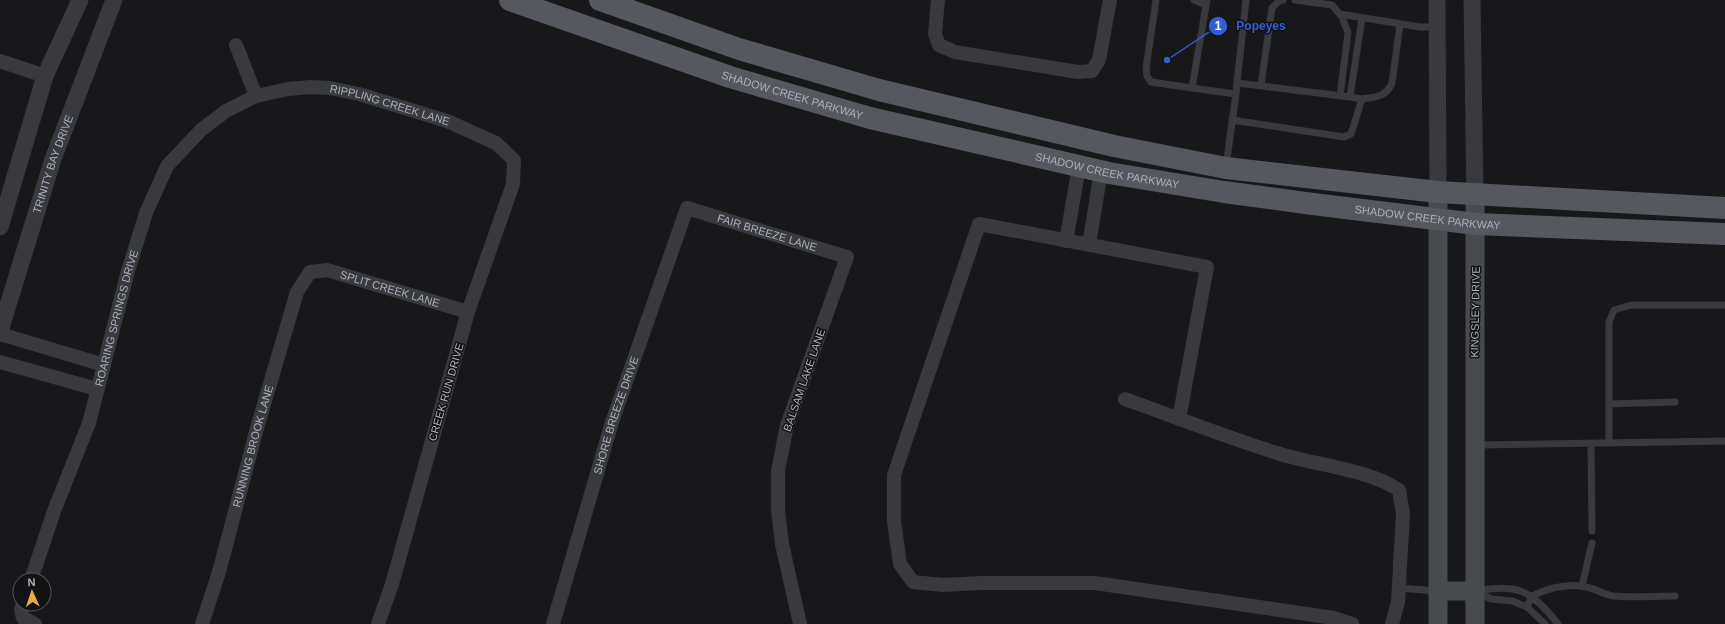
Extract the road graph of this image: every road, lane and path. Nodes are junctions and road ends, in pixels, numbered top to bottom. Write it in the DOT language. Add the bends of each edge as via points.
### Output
graph roads {
  1 [pos="80,0"];
  2 [pos="114,0"];
  3 [pos="510,0"];
  4 [pos="600,0"];
  5 [pos="938,0"];
  6 [pos="1110,0"];
  7 [pos="1156,0"];
  8 [pos="1194,0"];
  9 [pos="1246,0"];
  10 [pos="1279,0"];
  11 [pos="1295,0"];
  12 [pos="1437,0"];
  13 [pos="1472,0"];
  14 [pos="1206,2"];
  15 [pos="1340,14"];
  16 [pos="1362,18"];
  17 [pos="1400,24"];
  18 [pos="1438,27"];
  19 [pos="236,45"];
  20 [pos="0,61"];
  21 [pos="45,76"];
  22 [pos="1237,83"];
  23 [pos="1261,85"];
  24 [pos="1192,88"];
  25 [pos="1236,94"];
  26 [pos="256,96"];
  27 [pos="1340,96"];
  28 [pos="1350,97"];
  29 [pos="1362,99"];
  30 [pos="1232,120"];
  31 [pos="514,160"];
  32 [pos="1080,167"];
  33 [pos="1226,168"];
  34 [pos="1101,171"];
  35 [pos="1438,192"];
  36 [pos="1475,195"];
  37 [pos="687,208"];
  38 [pos="1725,208"];
  39 [pos="1437,220"];
  40 [pos="1476,224"];
  41 [pos="0,227"];
  42 [pos="1725,234"];
  43 [pos="1066,241"];
  44 [pos="1089,245"];
  45 [pos="847,257"];
  46 [pos="310,272"];
  47 [pos="1725,305"];
  48 [pos="468,312"];
  49 [pos="0,332"];
  50 [pos="0,362"];
  51 [pos="104,365"];
  52 [pos="97,389"];
  53 [pos="1124,399"];
  54 [pos="1675,402"];
  55 [pos="1609,404"];
  56 [pos="1179,418"];
  57 [pos="1725,441"];
  58 [pos="1591,443"];
  59 [pos="1609,443"];
  60 [pos="1474,445"];
  61 [pos="1592,530"];
  62 [pos="1592,543"];
  63 [pos="34,572"];
  64 [pos="1582,586"];
  65 [pos="1399,588"];
  66 [pos="1438,591"];
  67 [pos="1475,591"];
  68 [pos="1532,596"];
  69 [pos="1675,596"];
  70 [pos="1527,607"];
  71 [pos="22,612"];
  72 [pos="35,624"];
  73 [pos="202,624"];
  74 [pos="378,624"];
  75 [pos="553,624"];
  76 [pos="800,624"];
  77 [pos="1352,624"];
  78 [pos="1392,624"];
  79 [pos="1438,624"];
  80 [pos="1475,624"];
  81 [pos="1545,624"];
  82 [pos="1558,624"];
  1 -- 21 [label="street"];
  2 -- 49 [label="street, TRINITY BAY DRIVE" via="53,159"];
  3 -- 32 [label="main road, SHADOW CREEK PARKWAY" via="730,77 870,118"];
  4 -- 33 [label="main road" via="739,49 879,90 1114,146"];
  5 -- 6 [label="street" via="935,34 939,45 955,52 1078,72 1092,71 1099,60"];
  7 -- 24 [label="lane" via="1146,76 1151,82"];
  8 -- 14 [label="lane"];
  9 -- 22 [label="lane"];
  10 -- 23 [label="lane" via="1272,8"];
  11 -- 15 [label="lane" via="1332,6"];
  12 -- 18 [label="street"];
  13 -- 36 [label="street, KINGSLEY DRIVE"];
  14 -- 24 [label="lane"];
  15 -- 16 [label="lane"];
  15 -- 27 [label="lane" via="1348,33"];
  16 -- 17 [label="lane"];
  16 -- 28 [label="lane"];
  17 -- 18 [label="lane"];
  17 -- 29 [label="lane" via="1389,90 1381,97"];
  18 -- 35 [label="street"];
  19 -- 26 [label="street"];
  20 -- 21 [label="street"];
  21 -- 41 [label="street"];
  22 -- 23 [label="lane"];
  22 -- 25 [label="lane"];
  23 -- 27 [label="lane"];
  24 -- 25 [label="lane"];
  25 -- 30 [label="lane"];
  26 -- 31 [label="street, RIPPLING CREEK LANE" via="311,87 359,94 447,121 496,144"];
  26 -- 51 [label="street, ROARING SPRINGS DRIVE" via="226,111 201,130 167,166 146,213"];
  27 -- 28 [label="lane"];
  28 -- 29 [label="lane"];
  29 -- 30 [label="lane" via="1351,134 1344,137"];
  30 -- 33 [label="lane"];
  31 -- 48 [label="street, CREEK RUN DRIVE" via="513,184"];
  32 -- 34 [label="main road, SHADOW CREEK PARKWAY"];
  32 -- 43 [label="street"];
  33 -- 35 [label="main road"];
  34 -- 39 [label="main road, SHADOW CREEK PARKWAY" via="1232,193"];
  34 -- 44 [label="street"];
  35 -- 36 [label="main road"];
  35 -- 39 [label="main road"];
  36 -- 38 [label="main road"];
  36 -- 40 [label="main road, KINGSLEY DRIVE"];
  37 -- 45 [label="street, FAIR BREEZE LANE"];
  37 -- 75 [label="street, SHORE BREEZE DRIVE" via="612,422"];
  39 -- 40 [label="main road, SHADOW CREEK PARKWAY"];
  39 -- 66 [label="main road"];
  40 -- 42 [label="main road, SHADOW CREEK PARKWAY"];
  40 -- 60 [label="main road, KINGSLEY DRIVE"];
  43 -- 44 [label="street"];
  43 -- 77 [label="street" via="978,224 894,474 894,521 900,564 913,582 943,585 1095,583 1334,618"];
  44 -- 56 [label="street" via="1207,267"];
  45 -- 76 [label="street, BALSAM LAKE LANE" via="787,425 778,471 778,510 782,544"];
  46 -- 48 [label="street, SPLIT CREEK LANE" via="327,270"];
  46 -- 73 [label="street, RUNNING BROOK LANE" via="297,292 257,428 219,572"];
  47 -- 55 [label="lane" via="1631,305 1614,310 1609,322"];
  48 -- 74 [label="street, CREEK RUN DRIVE" via="392,584"];
  49 -- 51 [label="street"];
  50 -- 52 [label="street"];
  51 -- 52 [label="street, ROARING SPRINGS DRIVE"];
  52 -- 63 [label="street, ROARING SPRINGS DRIVE" via="89,423 54,511"];
  53 -- 56 [label="street"];
  54 -- 55 [label="lane"];
  55 -- 59 [label="lane"];
  56 -- 65 [label="street" via="1278,453 1371,477 1399,490 1403,514"];
  57 -- 59 [label="lane"];
  58 -- 59 [label="lane"];
  58 -- 60 [label="lane"];
  58 -- 61 [label="lane"];
  60 -- 67 [label="main road, KINGSLEY DRIVE"];
  62 -- 64 [label="lane"];
  64 -- 68 [label="lane" via="1547,589"];
  64 -- 69 [label="lane" via="1602,594 1620,596"];
  65 -- 66 [label="lane"];
  65 -- 78 [label="street"];
  66 -- 67 [label="main road"];
  66 -- 79 [label="main road"];
  67 -- 68 [label="lane" via="1495,587 1515,589"];
  67 -- 70 [label="lane" via="1491,599"];
  67 -- 80 [label="main road, KINGSLEY DRIVE"];
  68 -- 70 [label="lane"];
  68 -- 82 [label="lane" via="1546,608"];
  70 -- 81 [label="lane"];
  71 -- 72 [label="street" via="23,618"];
}
